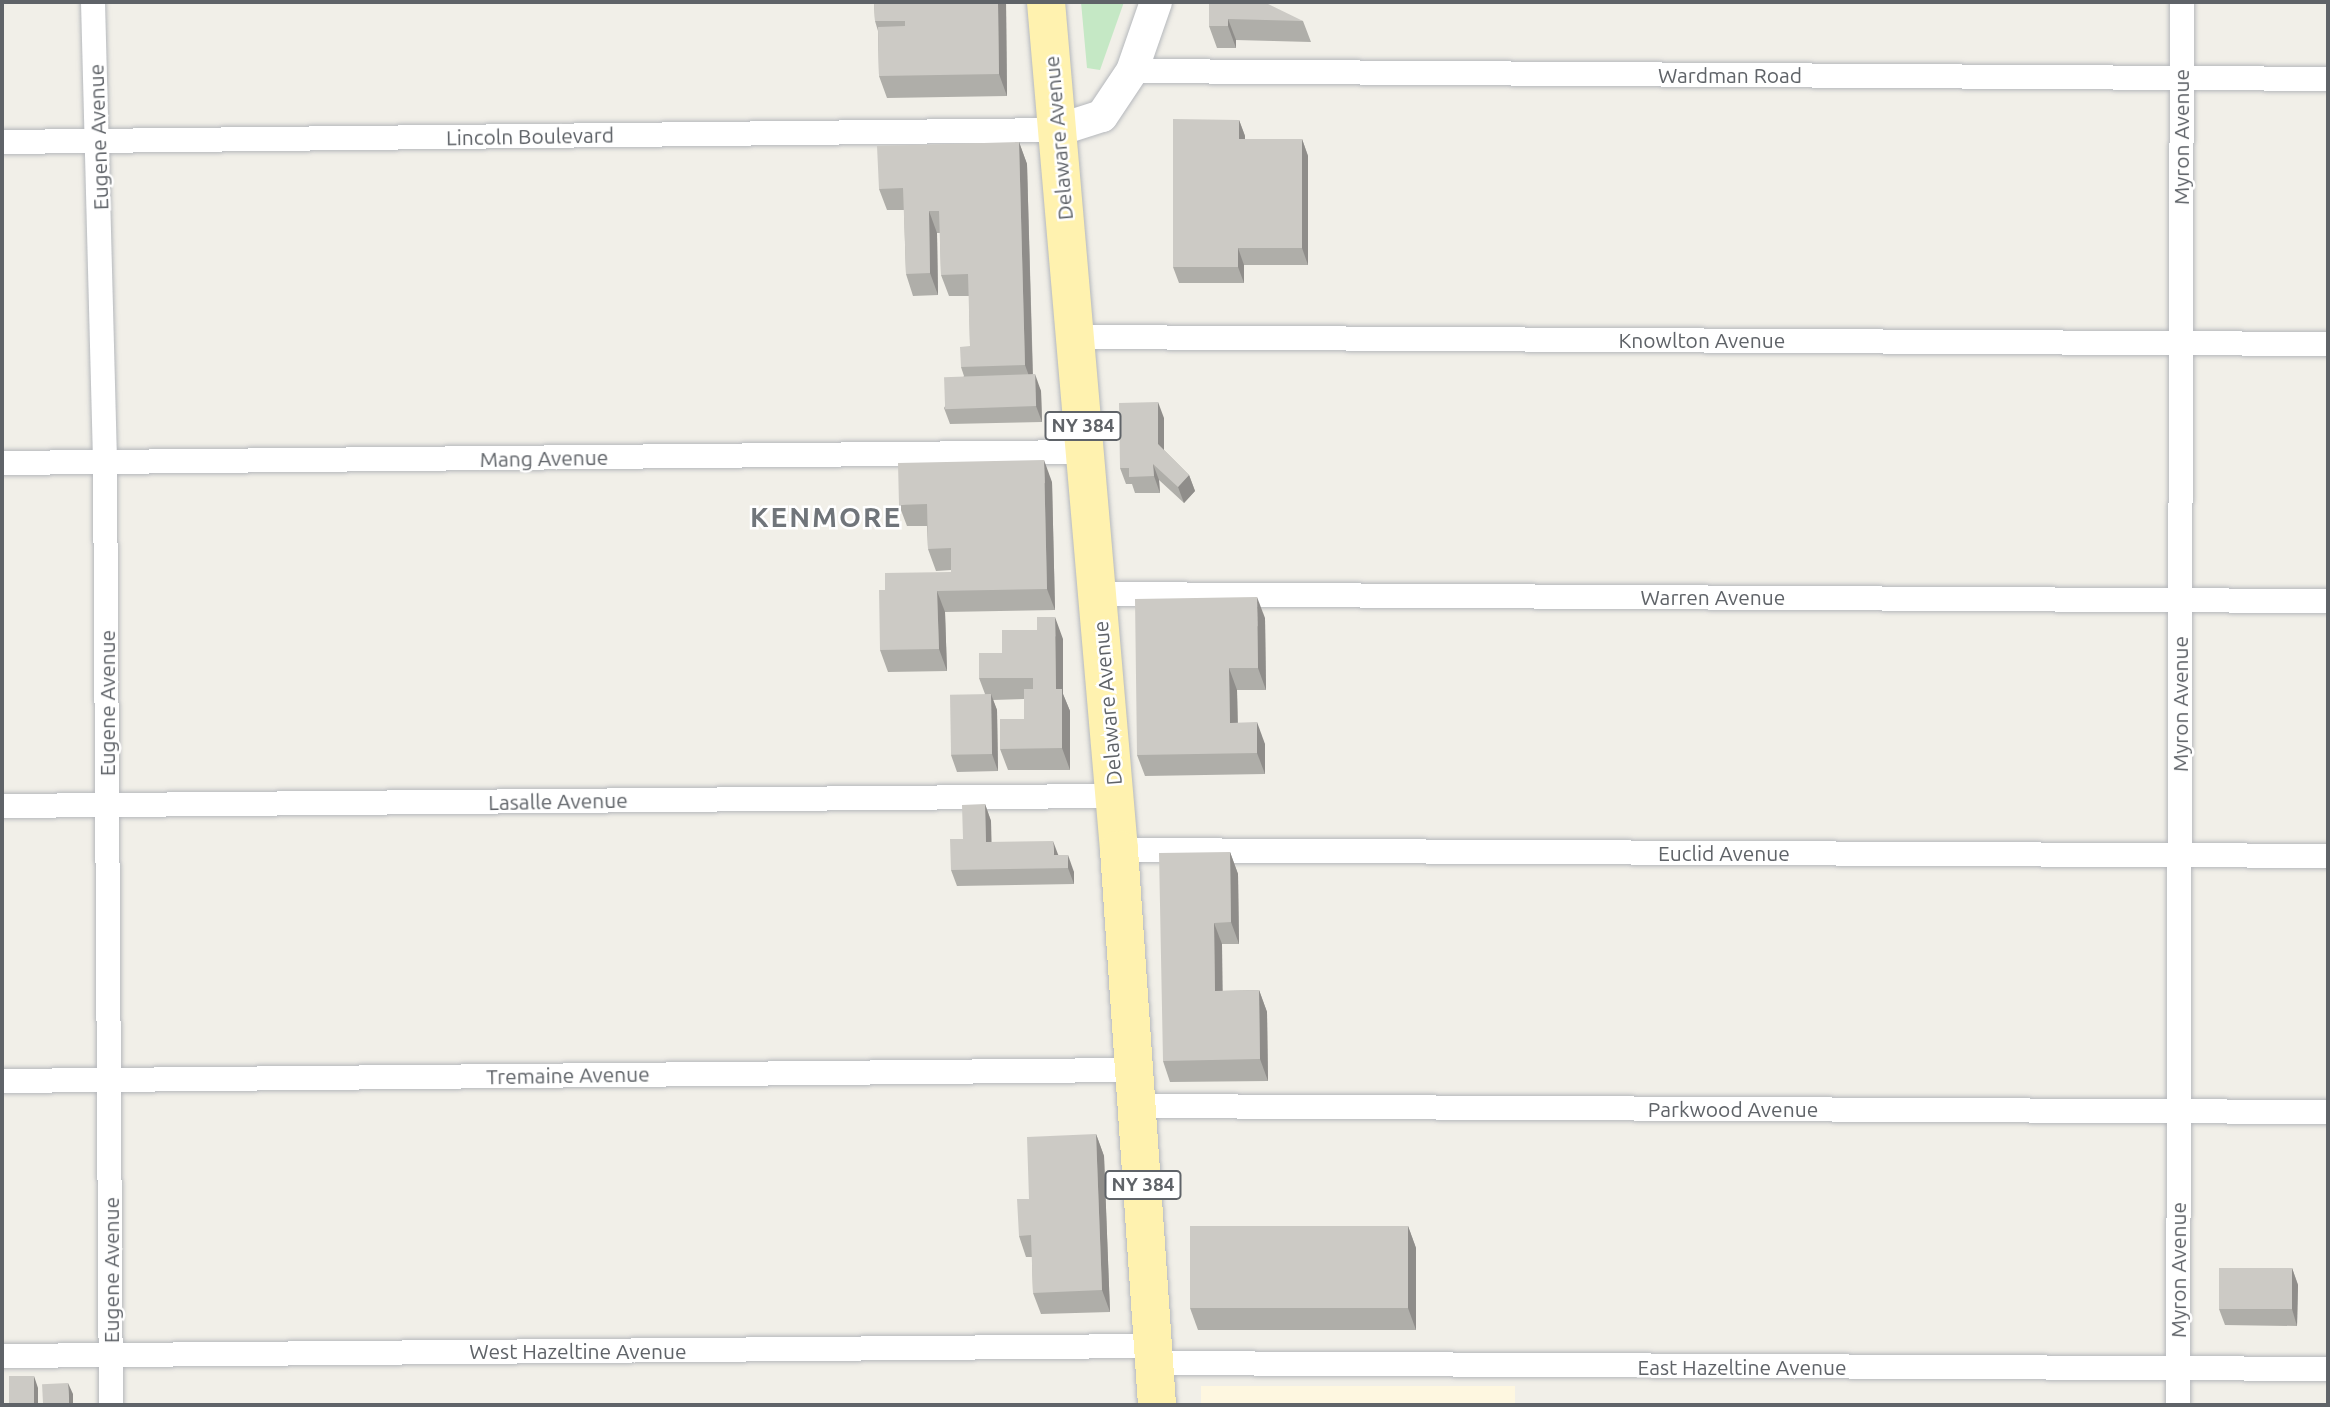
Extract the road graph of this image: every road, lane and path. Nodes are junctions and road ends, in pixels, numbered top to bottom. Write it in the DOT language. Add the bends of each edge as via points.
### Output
graph roads {
  1 [pos="93,2"];
  2 [pos="1046,2"];
  3 [pos="1156,2"];
  4 [pos="2182,2"];
  5 [pos="1132,71"];
  6 [pos="2182,78"];
  7 [pos="2328,79"];
  8 [pos="1058,130"];
  9 [pos="99,141"];
  10 [pos="2,142"];
  11 [pos="1076,337"];
  12 [pos="2181,343"];
  13 [pos="2328,344"];
  14 [pos="1086,452"];
  15 [pos="105,462"];
  16 [pos="2,463"];
  17 [pos="1098,594"];
  18 [pos="2180,600"];
  19 [pos="2328,601"];
  20 [pos="1114,796"];
  21 [pos="107,805"];
  22 [pos="2,806"];
  23 [pos="1119,849"];
  24 [pos="2180,856"];
  25 [pos="2328,856"];
  26 [pos="109,1080"];
  27 [pos="2,1081"];
  28 [pos="1137,1088"];
  29 [pos="2179,1111"];
  30 [pos="2328,1112"];
  31 [pos="111,1355"];
  32 [pos="1154,1355"];
  33 [pos="2,1356"];
  34 [pos="2178,1369"];
  35 [pos="2328,1369"];
  36 [pos="111,1405"];
  37 [pos="1157,1405"];
  38 [pos="2178,1405"];
  1 -- 9 [label="street, Eugene Avenue"];
  2 -- 8 [label="main road, Delaware Avenue / NY 384"];
  3 -- 5 [label="street"];
  4 -- 6 [label="street, Myron Avenue"];
  5 -- 6 [label="street, Wardman Road"];
  5 -- 8 [label="street" via="1102,116"];
  6 -- 7 [label="street, Wardman Road"];
  6 -- 12 [label="street, Myron Avenue"];
  8 -- 9 [label="street, Lincoln Boulevard"];
  8 -- 11 [label="main road, Delaware Avenue / NY 384"];
  9 -- 10 [label="street, Lincoln Boulevard"];
  9 -- 15 [label="street, Eugene Avenue"];
  11 -- 12 [label="street, Knowlton Avenue"];
  11 -- 14 [label="main road, Delaware Avenue / NY 384"];
  12 -- 13 [label="street, Knowlton Avenue"];
  12 -- 18 [label="street, Myron Avenue"];
  14 -- 15 [label="street, Mang Avenue"];
  14 -- 17 [label="main road, Delaware Avenue / NY 384"];
  15 -- 16 [label="street, Mang Avenue"];
  15 -- 21 [label="street, Eugene Avenue"];
  17 -- 18 [label="street, Warren Avenue"];
  17 -- 20 [label="main road, Delaware Avenue / NY 384"];
  18 -- 19 [label="street, Warren Avenue"];
  18 -- 24 [label="street, Myron Avenue"];
  20 -- 21 [label="street, Lasalle Avenue"];
  20 -- 23 [label="main road, Delaware Avenue / NY 384"];
  21 -- 22 [label="street, Lasalle Avenue"];
  21 -- 26 [label="street, Eugene Avenue"];
  23 -- 24 [label="street, Euclid Avenue"];
  23 -- 28 [label="main road, Delaware Avenue / NY 384"];
  24 -- 25 [label="street, Euclid Avenue"];
  24 -- 29 [label="street, Myron Avenue"];
  26 -- 27 [label="street, Tremaine Avenue"];
  26 -- 28 [label="street, Tremaine Avenue"];
  26 -- 31 [label="street, Eugene Avenue"];
  28 -- 29 [label="street, Parkwood Avenue"];
  28 -- 32 [label="main road, Delaware Avenue / NY 384"];
  29 -- 30 [label="street, Parkwood Avenue"];
  29 -- 34 [label="street, Myron Avenue"];
  31 -- 32 [label="street, West Hazeltine Avenue"];
  31 -- 33 [label="street, West Hazeltine Avenue"];
  31 -- 36 [label="street, Eugene Avenue"];
  32 -- 34 [label="street, East Hazeltine Avenue"];
  32 -- 37 [label="main road, Delaware Avenue / NY 384"];
  34 -- 35 [label="street, East Hazeltine Avenue"];
  34 -- 38 [label="street, Myron Avenue"];
}
